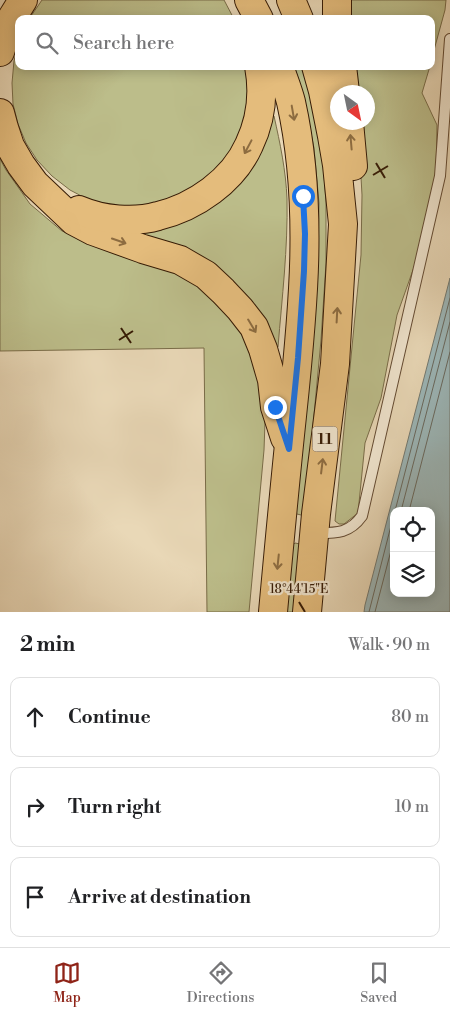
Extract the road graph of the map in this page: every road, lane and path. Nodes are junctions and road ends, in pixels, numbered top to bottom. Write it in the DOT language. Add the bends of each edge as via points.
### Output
graph roads {
  1 [pos="23,0"];
  2 [pos="239,0"];
  3 [pos="249,0"];
  4 [pos="291,0"];
  5 [pos="337,0"];
  6 [pos="244,15"];
  7 [pos="257,15"];
  8 [pos="297,15"];
  9 [pos="337,15"];
  10 [pos="450,40"];
  11 [pos="0,52"];
  12 [pos="260,70"];
  13 [pos="280,70"];
  14 [pos="317,70"];
  15 [pos="342,70"];
  16 [pos="344,85"];
  17 [pos="0,113"];
  18 [pos="350,130"];
  19 [pos="50,197"];
  20 [pos="343,224"];
  21 [pos="289,449"];
  22 [pos="314,532"];
  23 [pos="273,612"];
  24 [pos="307,612"];
  1 -- 11 [label="main road" via="10,20"];
  2 -- 6 [label="main road"];
  3 -- 7 [label="main road"];
  4 -- 8 [label="main road"];
  5 -- 9 [label="main road"];
  10 -- 22 [label="lane" via="440,176 362,516 356,524 337,533"];
  12 -- 19 [label="main road, one-way" via="261,104 249,147 220,185 200,199 157,217 111,219 86,213"];
  13 -- 21 [label="main road, 11, one-way" via="291,101 299,146 305,234"];
  14 -- 20 [label="main road, 11" via="337,165"];
  15 -- 16 [label="main road"];
  17 -- 19 [label="main road" via="10,146 21,165"];
  20 -- 18 [label="main road, one-way" via="355,184"];
  19 -- 21 [label="main road, one-way" via="74,221 93,231 180,260 206,275 224,291 257,334"];
  22 -- 20 [label="main road, 11, one-way" via="335,364"];
  21 -- 23 [label="main road, 11, one-way"];
  22 -- 24 [label="main road, 11"];
}
